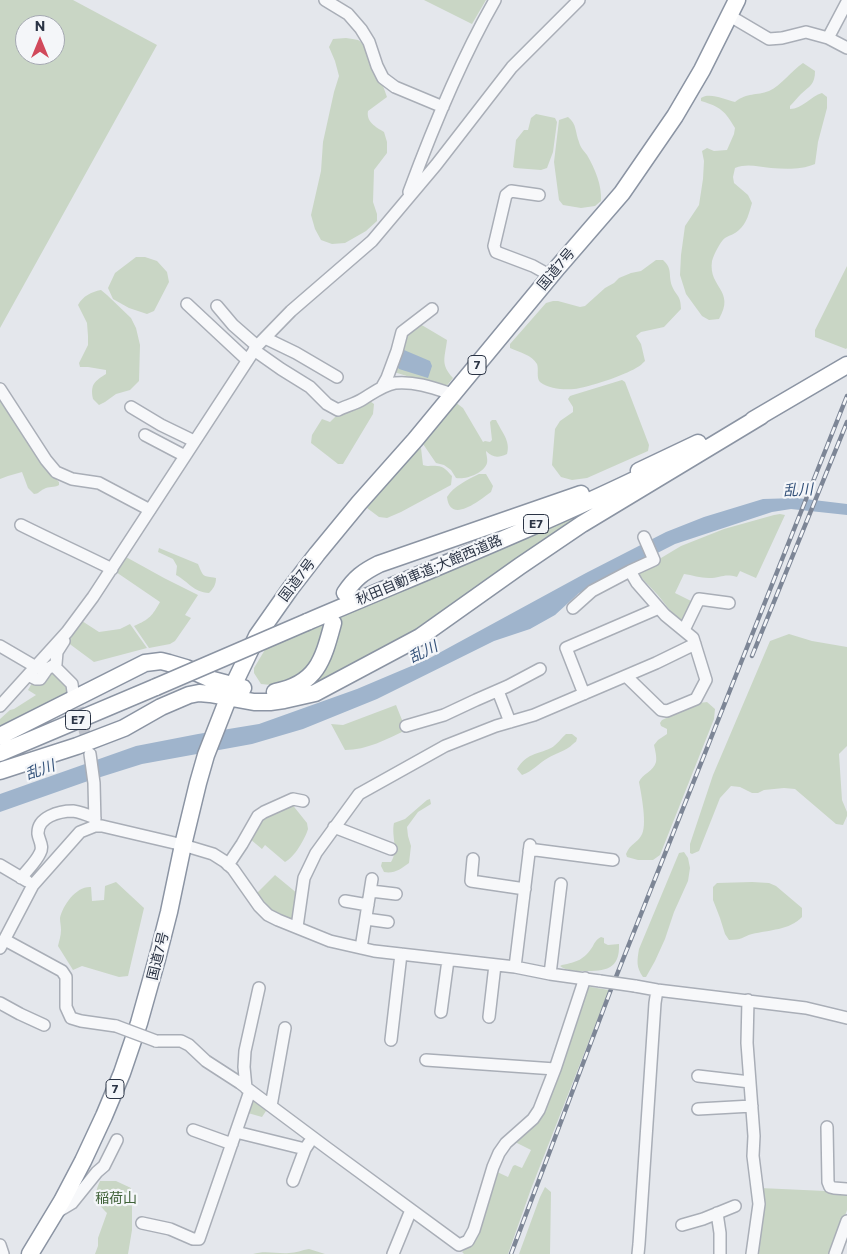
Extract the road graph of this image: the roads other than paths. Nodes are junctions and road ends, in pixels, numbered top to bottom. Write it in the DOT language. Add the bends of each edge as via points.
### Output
graph roads {
  1 [pos="325,0"];
  2 [pos="495,0"];
  3 [pos="579,0"];
  4 [pos="737,0"];
  5 [pos="847,2"];
  6 [pos="730,16"];
  7 [pos="828,38"];
  8 [pos="847,48"];
  9 [pos="442,107"];
  10 [pos="539,195"];
  11 [pos="407,198"];
  12 [pos="551,276"];
  13 [pos="187,304"];
  14 [pos="217,306"];
  15 [pos="432,309"];
  16 [pos="259,345"];
  17 [pos="247,360"];
  18 [pos="847,365"];
  19 [pos="337,376"];
  20 [pos="382,388"];
  21 [pos="0,389"];
  22 [pos="452,394"];
  23 [pos="131,407"];
  24 [pos="761,416"];
  25 [pos="145,435"];
  26 [pos="194,441"];
  27 [pos="185,456"];
  28 [pos="150,510"];
  29 [pos="21,525"];
  30 [pos="644,537"];
  31 [pos="112,569"];
  32 [pos="630,571"];
  33 [pos="345,594"];
  34 [pos="729,603"];
  35 [pos="574,608"];
  36 [pos="659,608"];
  37 [pos="334,623"];
  38 [pos="71,626"];
  39 [pos="684,630"];
  40 [pos="695,644"];
  41 [pos="0,646"];
  42 [pos="54,666"];
  43 [pos="540,669"];
  44 [pos="32,671"];
  45 [pos="626,676"];
  46 [pos="498,690"];
  47 [pos="230,691"];
  48 [pos="74,692"];
  49 [pos="584,694"];
  50 [pos="0,706"];
  51 [pos="510,722"];
  52 [pos="406,726"];
  53 [pos="0,736"];
  54 [pos="0,753"];
  55 [pos="90,754"];
  56 [pos="0,771"];
  57 [pos="304,801"];
  58 [pos="95,822"];
  59 [pos="334,827"];
  60 [pos="183,845"];
  61 [pos="391,849"];
  62 [pos="473,858"];
  63 [pos="613,860"];
  64 [pos="0,865"];
  65 [pos="228,865"];
  66 [pos="21,878"];
  67 [pos="561,884"];
  68 [pos="33,885"];
  69 [pos="525,889"];
  70 [pos="396,894"];
  71 [pos="345,901"];
  72 [pos="368,904"];
  73 [pos="366,919"];
  74 [pos="388,922"];
  75 [pos="297,927"];
  76 [pos="2,944"];
  77 [pos="361,948"];
  78 [pos="401,954"];
  79 [pos="448,960"];
  80 [pos="495,965"];
  81 [pos="515,967"];
  82 [pos="550,974"];
  83 [pos="585,978"];
  84 [pos="259,988"];
  85 [pos="657,990"];
  86 [pos="748,1000"];
  87 [pos="0,1004"];
  88 [pos="441,1012"];
  89 [pos="489,1017"];
  90 [pos="847,1018"];
  91 [pos="44,1025"];
  92 [pos="285,1028"];
  93 [pos="391,1040"];
  94 [pos="426,1060"];
  95 [pos="556,1069"];
  96 [pos="698,1076"];
  97 [pos="750,1082"];
  98 [pos="248,1089"];
  99 [pos="271,1106"];
  100 [pos="752,1106"];
  101 [pos="698,1109"];
  102 [pos="827,1127"];
  103 [pos="193,1130"];
  104 [pos="236,1132"];
  105 [pos="312,1137"];
  106 [pos="117,1140"];
  107 [pos="232,1144"];
  108 [pos="305,1149"];
  109 [pos="293,1181"];
  110 [pos="847,1188"];
  111 [pos="735,1206"];
  112 [pos="411,1210"];
  113 [pos="717,1213"];
  114 [pos="54,1215"];
  115 [pos="847,1221"];
  116 [pos="142,1223"];
  117 [pos="682,1225"];
  118 [pos="0,1245"];
  119 [pos="3,1254"];
  120 [pos="30,1254"];
  121 [pos="393,1254"];
  122 [pos="638,1254"];
  123 [pos="720,1254"];
  124 [pos="752,1254"];
  125 [pos="835,1254"];
  1 -- 9 [label="street" via="348,14 362,29 383,78 395,87"];
  2 -- 9 [label="street"];
  3 -- 11 [label="street" via="512,66"];
  4 -- 6 [label="highway, 国道7号 / 7"];
  5 -- 7 [label="street"];
  6 -- 7 [label="street" via="768,38 806,32"];
  6 -- 12 [label="highway, 国道7号 / 7" via="702,70 653,150 622,193"];
  7 -- 8 [label="street"];
  9 -- 11 [label="street"];
  10 -- 12 [label="street" via="511,191 506,195 494,246 496,252"];
  11 -- 16 [label="street" via="372,241 291,312"];
  12 -- 22 [label="highway, 国道7号 / 7"];
  13 -- 17 [label="street"];
  14 -- 16 [label="street"];
  15 -- 20 [label="street" via="402,332"];
  16 -- 17 [label="street"];
  16 -- 19 [label="street" via="276,344"];
  16 -- 20 [label="street" via="281,370 310,387 338,410"];
  17 -- 26 [label="street"];
  18 -- 24 [label="highway, 秋田自動車道;大館西道路 / E7"];
  20 -- 22 [label="street" via="394,383 413,383"];
  21 -- 28 [label="street" via="56,472 72,479 100,483"];
  22 -- 47 [label="highway, 国道7号 / 7" via="301,573 257,636"];
  23 -- 26 [label="street"];
  24 -- 33 [label="highway" via="602,486 378,564 364,571"];
  24 -- 47 [label="highway" via="582,524 420,637 315,693 254,702"];
  24 -- 54 [label="highway, 秋田自動車道;大館西道路 / E7, bridge" via="576,507"];
  25 -- 27 [label="street"];
  26 -- 27 [label="street"];
  27 -- 28 [label="street"];
  28 -- 31 [label="street"];
  29 -- 31 [label="street"];
  30 -- 32 [label="street" via="654,560"];
  31 -- 38 [label="street"];
  32 -- 35 [label="street" via="592,591"];
  32 -- 36 [label="street" via="637,584"];
  34 -- 39 [label="street" via="698,599"];
  36 -- 39 [label="street"];
  36 -- 49 [label="street" via="566,648"];
  37 -- 47 [label="highway" via="322,660 301,684 273,692"];
  38 -- 42 [label="street" via="57,652"];
  38 -- 44 [label="street"];
  39 -- 40 [label="street" via="694,638"];
  40 -- 45 [label="street"];
  40 -- 45 [label="street" via="706,680 696,699 667,712"];
  41 -- 44 [label="street"];
  42 -- 44 [label="street" via="47,669 40,679 36,679"];
  42 -- 48 [label="street" via="72,684"];
  43 -- 46 [label="street"];
  44 -- 50 [label="street"];
  45 -- 49 [label="street"];
  46 -- 51 [label="street"];
  46 -- 52 [label="street" via="444,715"];
  47 -- 53 [label="highway" via="186,668 161,661 145,664"];
  47 -- 56 [label="highway" via="189,695 124,728"];
  47 -- 60 [label="highway, 国道7号 / 7" via="206,755"];
  49 -- 51 [label="street"];
  51 -- 59 [label="street" via="445,746 359,794"];
  55 -- 58 [label="street"];
  57 -- 65 [label="street" via="294,799 258,816"];
  58 -- 60 [label="street"];
  58 -- 66 [label="street" via="75,811 52,815 42,821 38,833 42,846 40,854"];
  58 -- 68 [label="street" via="80,832"];
  59 -- 61 [label="street"];
  59 -- 75 [label="street" via="304,878"];
  60 -- 65 [label="street" via="213,854"];
  60 -- 114 [label="highway, 国道7号 / 7" via="157,959 122,1073 83,1161"];
  62 -- 69 [label="street" via="470,881"];
  63 -- 69 [label="street" via="530,848"];
  64 -- 66 [label="street"];
  65 -- 75 [label="street" via="268,914"];
  66 -- 68 [label="street"];
  67 -- 82 [label="street"];
  68 -- 76 [label="street"];
  69 -- 81 [label="street"];
  70 -- 72 [label="street" via="372,885"];
  71 -- 72 [label="street"];
  72 -- 73 [label="street"];
  73 -- 74 [label="street"];
  73 -- 77 [label="street"];
  75 -- 77 [label="street" via="330,941"];
  76 -- 98 [label="street, bridge" via="62,971 66,977 66,1007 71,1018 116,1026 156,1041 181,1041"];
  77 -- 78 [label="street"];
  78 -- 79 [label="street"];
  78 -- 93 [label="street"];
  79 -- 80 [label="street"];
  79 -- 88 [label="street"];
  80 -- 81 [label="street"];
  80 -- 89 [label="street"];
  81 -- 82 [label="street"];
  82 -- 83 [label="street"];
  83 -- 85 [label="street, bridge"];
  83 -- 95 [label="street"];
  84 -- 98 [label="street" via="245,1051"];
  85 -- 86 [label="street"];
  85 -- 122 [label="street"];
  86 -- 90 [label="street" via="806,1008"];
  86 -- 97 [label="street"];
  87 -- 91 [label="street"];
  92 -- 99 [label="street"];
  94 -- 95 [label="street"];
  95 -- 112 [label="street" via="533,1119 499,1153 468,1241 459,1245"];
  96 -- 97 [label="street"];
  97 -- 100 [label="street"];
  98 -- 99 [label="street"];
  98 -- 104 [label="street"];
  99 -- 105 [label="street"];
  100 -- 101 [label="street"];
  100 -- 124 [label="street" via="758,1204"];
  102 -- 110 [label="street" via="828,1182 830,1187"];
  103 -- 107 [label="street"];
  104 -- 107 [label="street"];
  104 -- 108 [label="street"];
  105 -- 108 [label="street"];
  105 -- 112 [label="street"];
  106 -- 114 [label="street" via="104,1166 72,1203"];
  107 -- 116 [label="street" via="199,1238"];
  108 -- 109 [label="street"];
  111 -- 113 [label="street"];
  112 -- 121 [label="street"];
  113 -- 117 [label="street"];
  113 -- 123 [label="street"];
  114 -- 120 [label="highway, 国道7号 / 7"];
  115 -- 125 [label="street"];
  118 -- 119 [label="street"];
}
